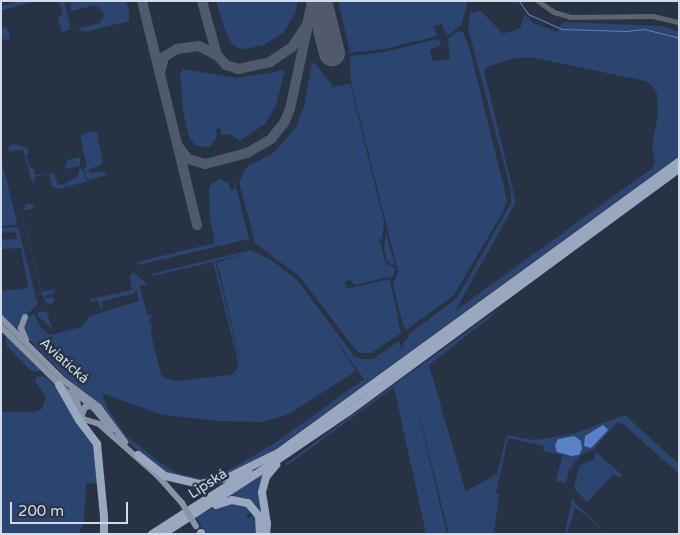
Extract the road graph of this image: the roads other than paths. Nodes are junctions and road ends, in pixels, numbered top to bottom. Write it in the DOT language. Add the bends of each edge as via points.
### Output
graph roads {
  1 [pos="538,1"];
  2 [pos="679,22"];
  3 [pos="679,162"];
  4 [pos="679,169"];
  5 [pos="24,317"];
  6 [pos="1,318"];
  7 [pos="1,327"];
  8 [pos="31,348"];
  9 [pos="61,383"];
  10 [pos="94,409"];
  11 [pos="85,418"];
  12 [pos="127,445"];
  13 [pos="292,451"];
  14 [pos="278,453"];
  15 [pos="138,455"];
  16 [pos="100,475"];
  17 [pos="158,476"];
  18 [pos="195,514"];
  19 [pos="104,534"];
  20 [pos="152,534"];
  21 [pos="163,534"];
  22 [pos="201,534"];
  23 [pos="260,534"];
  24 [pos="266,534"];
  1 -- 2 [label="street" via="554,12 570,17 652,16"];
  3 -- 14 [label="highway"];
  4 -- 13 [label="highway"];
  5 -- 8 [label="main road" via="22,331"];
  6 -- 8 [label="main road, Aviatická"];
  7 -- 9 [label="main road, Aviatická"];
  8 -- 9 [label="main road, Aviatická"];
  9 -- 10 [label="main road"];
  9 -- 11 [label="main road, Aviatická"];
  9 -- 12 [label="main road, Aviatická" via="99,407"];
  9 -- 16 [label="highway" via="78,420 95,441"];
  10 -- 11 [label="main road" via="96,417"];
  10 -- 11 [label="main road" via="83,408"];
  10 -- 12 [label="main road"];
  11 -- 16 [label="highway" via="99,442"];
  11 -- 17 [label="main road, Aviatická" via="99,424"];
  12 -- 15 [label="main road"];
  13 -- 18 [label="highway, Lipská"];
  13 -- 24 [label="highway" via="274,467 263,484"];
  14 -- 15 [label="highway" via="228,477 200,484 165,476"];
  14 -- 20 [label="highway, Lipská"];
  15 -- 17 [label="main road"];
  16 -- 19 [label="highway"];
  17 -- 22 [label="main road, bridge" via="182,503"];
  18 -- 21 [label="highway, Lipská"];
  18 -- 23 [label="highway" via="224,501 244,502 258,513"];
}
